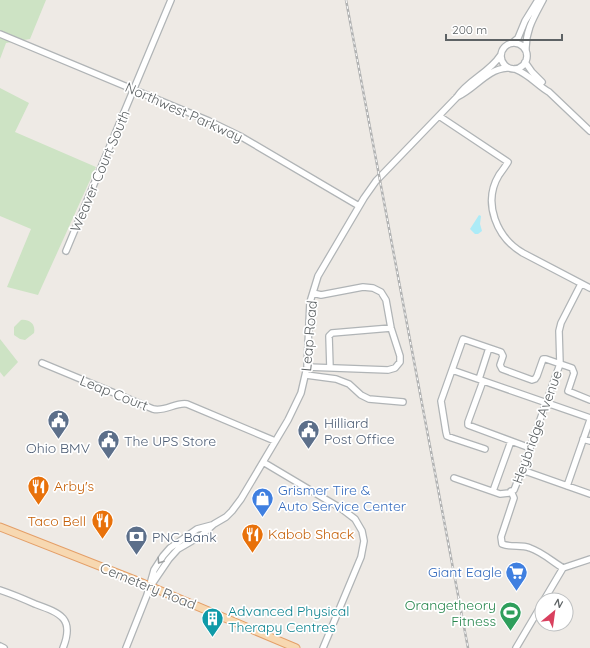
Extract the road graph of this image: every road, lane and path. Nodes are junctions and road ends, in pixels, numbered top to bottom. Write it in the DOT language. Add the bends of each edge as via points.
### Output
graph roads {
  1 [pos="172,0"];
  2 [pos="538,0"];
  3 [pos="543,0"];
  4 [pos="0,34"];
  5 [pos="512,43"];
  6 [pos="526,51"];
  7 [pos="500,56"];
  8 [pos="525,62"];
  9 [pos="507,68"];
  10 [pos="515,69"];
  11 [pos="134,90"];
  12 [pos="549,92"];
  13 [pos="457,97"];
  14 [pos="439,116"];
  15 [pos="590,131"];
  16 [pos="359,206"];
  17 [pos="66,252"];
  18 [pos="581,284"];
  19 [pos="590,288"];
  20 [pos="312,293"];
  21 [pos="391,328"];
  22 [pos="490,348"];
  23 [pos="42,363"];
  24 [pos="560,364"];
  25 [pos="307,367"];
  26 [pos="330,368"];
  27 [pos="452,370"];
  28 [pos="306,375"];
  29 [pos="481,380"];
  30 [pos="590,400"];
  31 [pos="403,402"];
  32 [pos="546,402"];
  33 [pos="590,419"];
  34 [pos="584,439"];
  35 [pos="275,441"];
  36 [pos="511,441"];
  37 [pos="590,441"];
  38 [pos="530,448"];
  39 [pos="485,449"];
  40 [pos="263,462"];
  41 [pos="522,470"];
  42 [pos="454,478"];
  43 [pos="567,486"];
  44 [pos="493,491"];
  45 [pos="512,491"];
  46 [pos="590,494"];
  47 [pos="0,527"];
  48 [pos="590,559"];
  49 [pos="563,568"];
  50 [pos="150,587"];
  51 [pos="0,590"];
  52 [pos="549,592"];
  53 [pos="534,618"];
  54 [pos="0,646"];
  55 [pos="4,648"];
  56 [pos="63,648"];
  57 [pos="126,648"];
  58 [pos="296,648"];
  59 [pos="323,648"];
  60 [pos="516,648"];
  1 -- 11 [label="street, Weaver Court South"];
  2 -- 5 [label="street" via="518,38"];
  3 -- 6 [label="street" via="529,28"];
  4 -- 11 [label="street, Northwest Parkway"];
  5 -- 6 [label="street" via="520,45"];
  5 -- 7 [label="street" via="504,47"];
  6 -- 8 [label="street"];
  7 -- 9 [label="street"];
  7 -- 13 [label="street, Leap Road" via="494,65 462,90"];
  8 -- 10 [label="street"];
  8 -- 12 [label="street"];
  9 -- 10 [label="street"];
  9 -- 13 [label="street, Leap Road" via="494,70"];
  10 -- 12 [label="street" via="528,75"];
  11 -- 16 [label="street, Northwest Parkway" via="240,136"];
  11 -- 17 [label="street, Weaver Court South"];
  12 -- 15 [label="street"];
  13 -- 14 [label="street, Leap Road"];
  14 -- 16 [label="street, Leap Road" via="372,186"];
  14 -- 18 [label="street" via="508,162 499,176 492,202 498,228 508,242 514,248"];
  16 -- 20 [label="street, Leap Road" via="323,267"];
  18 -- 19 [label="street"];
  18 -- 24 [label="street, Heybridge Avenue" via="561,323"];
  20 -- 21 [label="street" via="321,295 363,287 373,288 381,292 386,300"];
  20 -- 25 [label="street, Leap Road"];
  21 -- 26 [label="street" via="332,333 329,336"];
  21 -- 26 [label="street" via="400,356 400,362 395,368"];
  22 -- 24 [label="street" via="503,353 500,367 502,369 532,380 537,376 543,359"];
  22 -- 27 [label="street" via="464,339"];
  22 -- 29 [label="street"];
  23 -- 35 [label="street, Leap Court" via="153,409 164,409 180,403 187,404"];
  24 -- 30 [label="street" via="574,370 568,392"];
  24 -- 32 [label="street, Heybridge Avenue"];
  25 -- 26 [label="street"];
  25 -- 28 [label="street, Leap Road"];
  27 -- 29 [label="street"];
  27 -- 39 [label="street" via="441,401 447,436"];
  28 -- 31 [label="street" via="336,379 349,384 369,399"];
  28 -- 35 [label="street, Leap Road" via="296,406"];
  29 -- 32 [label="street"];
  29 -- 36 [label="street" via="468,425"];
  32 -- 33 [label="street"];
  32 -- 38 [label="street, Heybridge Avenue"];
  33 -- 34 [label="street"];
  34 -- 37 [label="street"];
  34 -- 43 [label="street"];
  35 -- 40 [label="street, Leap Road"];
  36 -- 38 [label="street"];
  36 -- 44 [label="street"];
  38 -- 41 [label="street, Heybridge Avenue"];
  40 -- 50 [label="street, Leap Road" via="232,511 202,535 178,549"];
  40 -- 59 [label="street" via="342,509 355,519 362,531 364,544 361,557"];
  41 -- 43 [label="street"];
  41 -- 45 [label="street, Heybridge Avenue"];
  42 -- 44 [label="street, Heybridge Avenue"];
  43 -- 46 [label="street"];
  44 -- 45 [label="street, Heybridge Avenue" via="506,494"];
  45 -- 49 [label="street" via="514,498 501,537 502,544 530,548"];
  47 -- 50 [label="main road, Cemetery Road"];
  48 -- 49 [label="street"];
  49 -- 52 [label="street"];
  50 -- 57 [label="street, Leap Road"];
  50 -- 58 [label="main road, Cemetery Road"];
  51 -- 56 [label="street" via="58,613 66,623 68,631"];
  53 -- 60 [label="street"];
  54 -- 55 [label="street"];
}
